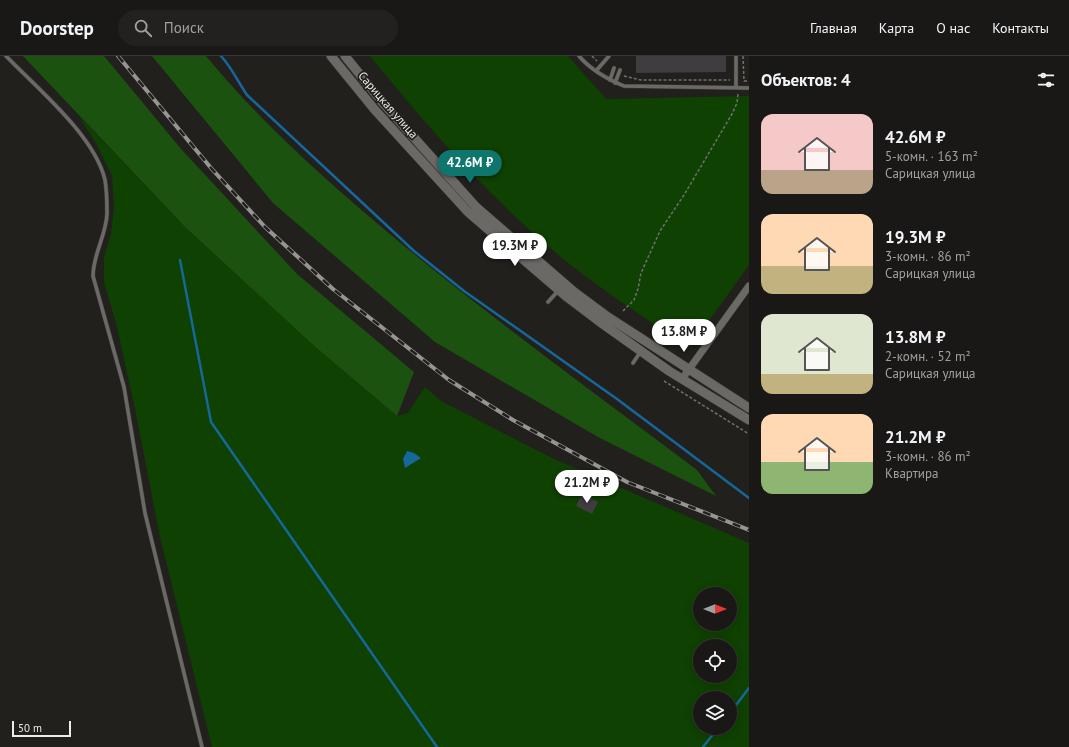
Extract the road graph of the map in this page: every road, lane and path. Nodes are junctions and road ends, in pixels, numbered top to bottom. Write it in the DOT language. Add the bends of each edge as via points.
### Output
graph roads {
  1 [pos="6,56"];
  2 [pos="331,56"];
  3 [pos="345,56"];
  4 [pos="579,56"];
  5 [pos="592,56"];
  6 [pos="609,56"];
  7 [pos="736,56"];
  8 [pos="743,56"];
  9 [pos="601,65"];
  10 [pos="614,68"];
  11 [pos="620,70"];
  12 [pos="596,71"];
  13 [pos="619,75"];
  14 [pos="610,80"];
  15 [pos="732,80"];
  16 [pos="749,81"];
  17 [pos="616,83"];
  18 [pos="736,88"];
  19 [pos="749,88"];
  20 [pos="749,286"];
  21 [pos="558,290"];
  22 [pos="548,302"];
  23 [pos="623,311"];
  24 [pos="641,351"];
  25 [pos="632,363"];
  26 [pos="690,368"];
  27 [pos="682,379"];
  28 [pos="664,381"];
  29 [pos="749,408"];
  30 [pos="749,420"];
  31 [pos="749,434"];
  32 [pos="202,747"];
  1 -- 32 [label="lane" via="71,122 100,166 104,179 107,216 93,276 124,387 145,513"];
  2 -- 21 [label="street, Сарицкая улица" via="375,110 468,212"];
  3 -- 26 [label="street, Сарицкая улица" via="383,103 476,206 573,291 608,317"];
  4 -- 12 [label="lane"];
  5 -- 9 [label="path"];
  6 -- 9 [label="lane"];
  7 -- 18 [label="lane"];
  8 -- 16 [label="path" via="744,81"];
  9 -- 12 [label="lane"];
  10 -- 14 [label="lane"];
  11 -- 13 [label="lane"];
  12 -- 14 [label="lane"];
  13 -- 15 [label="path" via="641,80"];
  13 -- 17 [label="lane"];
  14 -- 17 [label="lane"];
  17 -- 18 [label="lane" via="632,87"];
  18 -- 19 [label="lane"];
  18 -- 23 [label="path" via="738,97 732,114 660,231 641,273 634,300"];
  20 -- 26 [label="street"];
  21 -- 22 [label="lane"];
  21 -- 24 [label="street, Сарицкая улица"];
  24 -- 25 [label="lane"];
  24 -- 27 [label="street, Сарицкая улица"];
  26 -- 27 [label="street"];
  26 -- 29 [label="street, Сарицкая улица"];
  27 -- 30 [label="street, Сарицкая улица"];
  28 -- 31 [label="path"];
}
